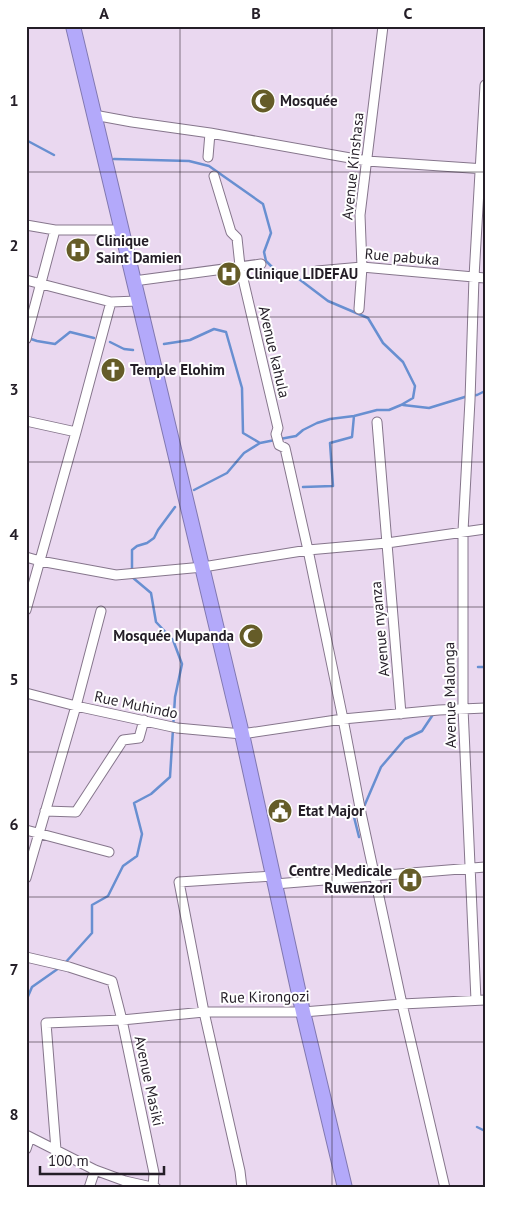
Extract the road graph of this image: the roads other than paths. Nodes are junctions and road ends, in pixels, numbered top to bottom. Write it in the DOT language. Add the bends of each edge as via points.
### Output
graph roads {
  1 [pos="73,26"];
  2 [pos="384,26"];
  3 [pos="485,85"];
  4 [pos="94,114"];
  5 [pos="210,133"];
  6 [pos="208,157"];
  7 [pos="367,161"];
  8 [pos="482,169"];
  9 [pos="214,176"];
  10 [pos="26,224"];
  11 [pos="55,230"];
  12 [pos="122,230"];
  13 [pos="261,264"];
  14 [pos="240,266"];
  15 [pos="362,267"];
  16 [pos="317,271"];
  17 [pos="474,277"];
  18 [pos="485,278"];
  19 [pos="26,280"];
  20 [pos="134,281"];
  21 [pos="41,285"];
  22 [pos="138,301"];
  23 [pos="111,302"];
  24 [pos="359,309"];
  25 [pos="27,337"];
  26 [pos="26,421"];
  27 [pos="377,422"];
  28 [pos="76,432"];
  29 [pos="485,529"];
  30 [pos="463,531"];
  31 [pos="387,543"];
  32 [pos="308,550"];
  33 [pos="26,557"];
  34 [pos="40,561"];
  35 [pos="203,567"];
  36 [pos="26,610"];
  37 [pos="101,611"];
  38 [pos="26,693"];
  39 [pos="76,706"];
  40 [pos="462,708"];
  41 [pos="485,708"];
  42 [pos="401,714"];
  43 [pos="343,719"];
  44 [pos="144,720"];
  45 [pos="242,734"];
  46 [pos="45,811"];
  47 [pos="26,830"];
  48 [pos="39,833"];
  49 [pos="108,852"];
  50 [pos="485,867"];
  51 [pos="469,868"];
  52 [pos="375,876"];
  53 [pos="26,878"];
  54 [pos="274,880"];
  55 [pos="26,957"];
  56 [pos="481,1000"];
  57 [pos="402,1004"];
  58 [pos="204,1012"];
  59 [pos="303,1012"];
  60 [pos="122,1020"];
  61 [pos="28,1136"];
  62 [pos="26,1149"];
  63 [pos="56,1150"];
  64 [pos="95,1170"];
  65 [pos="89,1188"];
  66 [pos="154,1188"];
  67 [pos="242,1188"];
  68 [pos="345,1188"];
  69 [pos="445,1188"];
  1 -- 4 [label="highway"];
  2 -- 7 [label="street, Avenue Kinshasa"];
  3 -- 8 [label="street, Avenue Malonga"];
  4 -- 5 [label="street"];
  4 -- 12 [label="highway"];
  5 -- 6 [label="street"];
  5 -- 7 [label="street"];
  7 -- 8 [label="street"];
  7 -- 15 [label="street, Avenue Kinshasa" via="360,215"];
  8 -- 17 [label="street, Avenue Malonga"];
  9 -- 14 [label="street, Avenue kahula" via="231,232 237,238"];
  10 -- 11 [label="street"];
  11 -- 12 [label="street"];
  11 -- 21 [label="street"];
  12 -- 20 [label="highway"];
  13 -- 14 [label="street"];
  14 -- 20 [label="street"];
  14 -- 32 [label="street, Avenue kahula" via="278,428 276,434 279,445 285,448"];
  15 -- 16 [label="street, Rue pabuka"];
  15 -- 17 [label="street, Rue pabuka"];
  15 -- 24 [label="street, Avenue Kinshasa"];
  17 -- 18 [label="street, Rue pabuka"];
  17 -- 30 [label="street, Avenue Malonga"];
  19 -- 21 [label="street"];
  20 -- 22 [label="highway"];
  21 -- 23 [label="street"];
  21 -- 25 [label="street"];
  22 -- 23 [label="street"];
  22 -- 35 [label="highway"];
  23 -- 28 [label="street"];
  26 -- 28 [label="street"];
  27 -- 31 [label="street, Avenue nyanza"];
  28 -- 34 [label="street"];
  29 -- 30 [label="street"];
  30 -- 31 [label="street"];
  30 -- 40 [label="street, Avenue Malonga"];
  31 -- 32 [label="street"];
  31 -- 42 [label="street, Avenue nyanza"];
  32 -- 35 [label="street"];
  32 -- 43 [label="street"];
  33 -- 34 [label="street"];
  34 -- 35 [label="street" via="116,575"];
  34 -- 36 [label="street"];
  35 -- 45 [label="highway"];
  37 -- 39 [label="street"];
  38 -- 39 [label="street, Rue Muhindo"];
  39 -- 44 [label="street, Rue Muhindo"];
  39 -- 46 [label="street"];
  40 -- 41 [label="street, Rue Muhindo"];
  40 -- 42 [label="street, Rue Muhindo"];
  40 -- 51 [label="street, Avenue Malonga"];
  42 -- 43 [label="street, Rue Muhindo"];
  43 -- 45 [label="street, Rue Muhindo"];
  43 -- 52 [label="street"];
  44 -- 45 [label="street, Rue Muhindo" via="173,727"];
  44 -- 46 [label="street" via="139,738 122,740 76,812"];
  45 -- 54 [label="highway"];
  46 -- 48 [label="street"];
  47 -- 48 [label="street"];
  48 -- 49 [label="street"];
  48 -- 53 [label="street"];
  50 -- 51 [label="street"];
  51 -- 52 [label="street"];
  51 -- 56 [label="street, Avenue Malonga"];
  52 -- 54 [label="street"];
  52 -- 57 [label="street"];
  54 -- 58 [label="street" via="179,882"];
  54 -- 59 [label="highway"];
  55 -- 60 [label="street, Avenue Masiki" via="112,981"];
  56 -- 57 [label="street, Rue Kirongozi"];
  57 -- 59 [label="street, Rue Kirongozi"];
  57 -- 69 [label="street"];
  58 -- 59 [label="street, Rue Kirongozi"];
  58 -- 60 [label="street, Rue Kirongozi"];
  58 -- 67 [label="street"];
  59 -- 68 [label="highway"];
  60 -- 63 [label="street, Rue Kirongozi" via="46,1023"];
  60 -- 66 [label="street, Avenue Masiki" via="154,1173"];
  61 -- 62 [label="street"];
  61 -- 63 [label="street"];
  63 -- 64 [label="street"];
  64 -- 65 [label="street"];
  64 -- 66 [label="street"];
}
